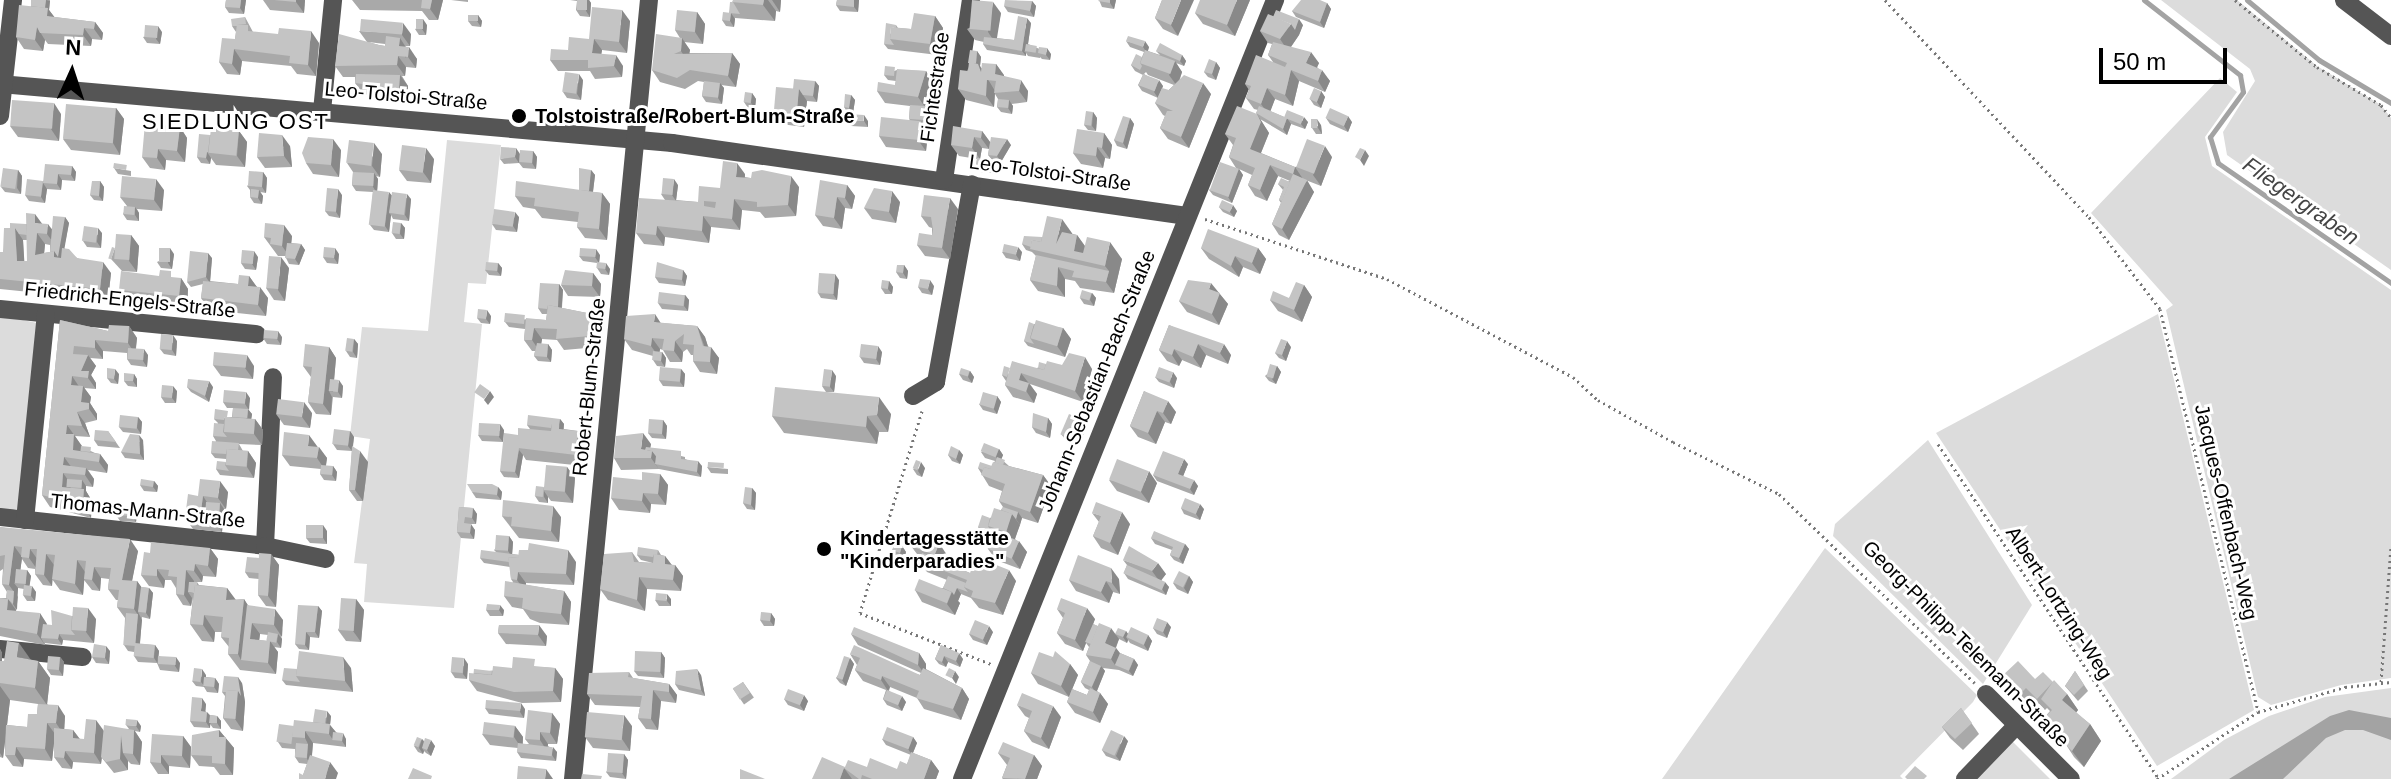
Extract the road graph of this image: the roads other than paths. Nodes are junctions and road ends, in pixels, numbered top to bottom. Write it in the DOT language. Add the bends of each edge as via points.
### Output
graph roads {
  1 [pos="13,0"];
  2 [pos="333,0"];
  3 [pos="649,0"];
  4 [pos="971,0"];
  5 [pos="1275,0"];
  6 [pos="2344,0"];
  7 [pos="2391,36"];
  8 [pos="2,84"];
  9 [pos="322,111"];
  10 [pos="0,116"];
  11 [pos="635,139"];
  12 [pos="944,180"];
  13 [pos="972,184"];
  14 [pos="1187,216"];
  15 [pos="0,309"];
  16 [pos="46,314"];
  17 [pos="257,334"];
  18 [pos="273,377"];
  19 [pos="913,396"];
  20 [pos="0,517"];
  21 [pos="25,520"];
  22 [pos="265,546"];
  23 [pos="326,559"];
  24 [pos="0,649"];
  25 [pos="83,657"];
  26 [pos="1986,694"];
  27 [pos="2017,725"];
  28 [pos="573,779"];
  29 [pos="962,779"];
  30 [pos="1965,779"];
  31 [pos="2071,779"];
  1 -- 8 [label="street"];
  2 -- 9 [label="street"];
  3 -- 11 [label="street, Robert-Blum-Straße"];
  4 -- 12 [label="street, Fichtestraße"];
  5 -- 14 [label="street, Johann-Sebastian-Bach-Straße"];
  6 -- 7 [label="street"];
  8 -- 9 [label="street, Leo-Tolstoi-Straße"];
  8 -- 10 [label="street"];
  9 -- 11 [label="street, Leo-Tolstoi-Straße"];
  11 -- 12 [label="street, Leo-Tolstoi-Straße"];
  11 -- 28 [label="street, Robert-Blum-Straße"];
  12 -- 13 [label="street, Leo-Tolstoi-Straße"];
  13 -- 14 [label="street, Leo-Tolstoi-Straße"];
  13 -- 19 [label="street" via="936,382"];
  14 -- 29 [label="street, Johann-Sebastian-Bach-Straße"];
  15 -- 16 [label="street, Friedrich-Engels-Straße"];
  16 -- 17 [label="street, Friedrich-Engels-Straße"];
  16 -- 21 [label="street"];
  18 -- 22 [label="street, Thomas-Mann-Straße"];
  20 -- 21 [label="street, Thomas-Mann-Straße"];
  21 -- 22 [label="street, Thomas-Mann-Straße"];
  22 -- 23 [label="street"];
  24 -- 25 [label="street"];
  26 -- 27 [label="street, Georg-Philipp-Telemann-Straße"];
  27 -- 30 [label="street"];
  27 -- 31 [label="street, Georg-Philipp-Telemann-Straße"];
}
